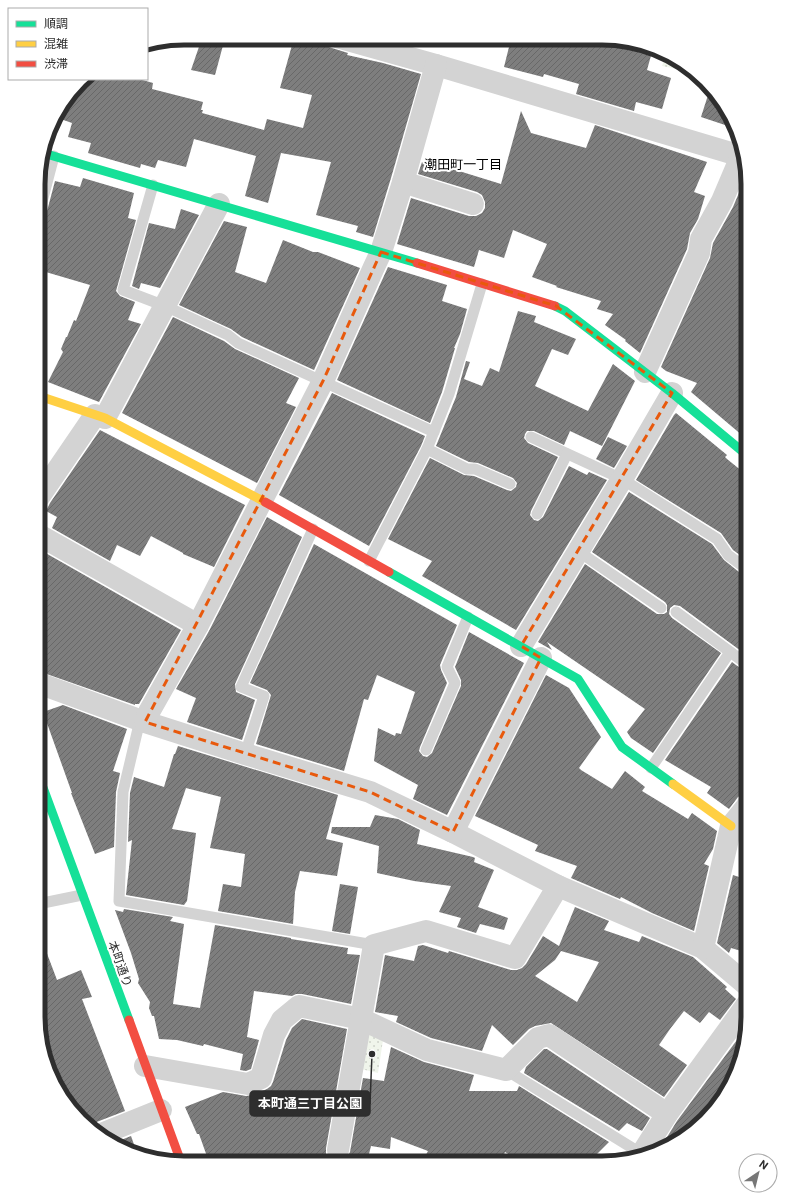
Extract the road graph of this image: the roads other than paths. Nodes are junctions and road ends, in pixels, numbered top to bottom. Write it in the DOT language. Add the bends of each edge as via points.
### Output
graph roads {
  1 [pos="365,45"];
  2 [pos="436,65"];
  3 [pos="49,155"];
  4 [pos="737,155"];
  5 [pos="54,156"];
  6 [pos="739,162"];
  7 [pos="402,182"];
  8 [pos="153,185"];
  9 [pos="45,190"];
  10 [pos="219,204"];
  11 [pos="473,204"];
  12 [pos="381,252"];
  13 [pos="482,284"];
  14 [pos="165,306"];
  15 [pos="645,372"];
  16 [pos="323,381"];
  17 [pos="672,393"];
  18 [pos="45,398"];
  19 [pos="100,416"];
  20 [pos="434,432"];
  21 [pos="531,437"];
  22 [pos="427,449"];
  23 [pos="741,450"];
  24 [pos="568,454"];
  25 [pos="622,478"];
  26 [pos="510,484"];
  27 [pos="45,489"];
  28 [pos="262,500"];
  29 [pos="537,514"];
  30 [pos="313,529"];
  31 [pos="45,538"];
  32 [pos="578,551"];
  33 [pos="369,561"];
  34 [pos="741,564"];
  35 [pos="661,608"];
  36 [pos="676,612"];
  37 [pos="468,617"];
  38 [pos="198,625"];
  39 [pos="521,646"];
  40 [pos="730,652"];
  41 [pos="541,658"];
  42 [pos="741,660"];
  43 [pos="45,686"];
  44 [pos="143,721"];
  45 [pos="426,750"];
  46 [pos="245,754"];
  47 [pos="651,768"];
  48 [pos="45,793"];
  49 [pos="741,814"];
  50 [pos="731,826"];
  51 [pos="453,832"];
  52 [pos="558,886"];
  53 [pos="82,894"];
  54 [pos="45,902"];
  55 [pos="374,945"];
  56 [pos="703,948"];
  57 [pos="741,980"];
  58 [pos="741,1013"];
  59 [pos="361,1019"];
  60 [pos="145,1066"];
  61 [pos="506,1070"];
  62 [pos="161,1110"];
  63 [pos="667,1114"];
  64 [pos="107,1132"];
  65 [pos="644,1150"];
  66 [pos="637,1151"];
  67 [pos="179,1156"];
  68 [pos="337,1156"];
  1 -- 2 [label="street"];
  2 -- 4 [label="street"];
  2 -- 7 [label="street"];
  3 -- 5 [label="street"];
  5 -- 8 [label="street"];
  5 -- 9 [label="lane"];
  6 -- 15 [label="street" via="701,239 699,253"];
  7 -- 11 [label="street"];
  7 -- 12 [label="street"];
  8 -- 10 [label="street"];
  8 -- 14 [label="lane" via="124,290"];
  10 -- 12 [label="street"];
  10 -- 14 [label="street"];
  12 -- 13 [label="street"];
  12 -- 16 [label="street"];
  13 -- 15 [label="street" via="556,306"];
  13 -- 20 [label="lane" via="449,394"];
  14 -- 16 [label="lane" via="228,335 238,343"];
  14 -- 19 [label="street"];
  15 -- 17 [label="street"];
  16 -- 20 [label="lane"];
  16 -- 28 [label="street"];
  17 -- 23 [label="street"];
  17 -- 25 [label="street"];
  18 -- 19 [label="street"];
  19 -- 27 [label="street"];
  19 -- 28 [label="street"];
  20 -- 22 [label="lane"];
  21 -- 24 [label="lane"];
  22 -- 26 [label="lane" via="467,469 475,469"];
  22 -- 33 [label="lane"];
  24 -- 25 [label="lane"];
  24 -- 29 [label="lane"];
  25 -- 32 [label="street"];
  25 -- 34 [label="lane" via="717,539 728,554"];
  28 -- 30 [label="street"];
  28 -- 38 [label="street"];
  30 -- 33 [label="street"];
  30 -- 46 [label="lane" via="241,687 264,696"];
  31 -- 38 [label="street"];
  32 -- 35 [label="lane"];
  32 -- 39 [label="street"];
  33 -- 37 [label="street"];
  36 -- 40 [label="lane"];
  37 -- 39 [label="street"];
  37 -- 45 [label="lane" via="447,667 455,682"];
  38 -- 44 [label="street"];
  39 -- 41 [label="street"];
  40 -- 42 [label="lane"];
  40 -- 47 [label="lane"];
  41 -- 47 [label="street" via="578,679 622,747"];
  41 -- 51 [label="street"];
  43 -- 44 [label="street"];
  44 -- 46 [label="street"];
  44 -- 55 [label="lane" via="123,792 119,901"];
  46 -- 51 [label="street" via="370,792"];
  47 -- 50 [label="street"];
  48 -- 53 [label="street, 本町通り"];
  49 -- 50 [label="street"];
  50 -- 56 [label="street"];
  51 -- 52 [label="street"];
  52 -- 55 [label="street" via="514,958 426,931"];
  52 -- 56 [label="street"];
  53 -- 54 [label="lane"];
  53 -- 60 [label="street, 本町通り"];
  55 -- 59 [label="street"];
  56 -- 57 [label="street"];
  58 -- 63 [label="street"];
  59 -- 60 [label="street" via="299,1006 282,1020 274,1035 261,1078 248,1084"];
  59 -- 61 [label="street" via="427,1050"];
  59 -- 68 [label="street"];
  60 -- 62 [label="street, 本町通り"];
  61 -- 63 [label="street" via="538,1038 549,1035"];
  61 -- 66 [label="lane"];
  62 -- 64 [label="street"];
  62 -- 67 [label="street, 本町通り"];
  63 -- 65 [label="street"];
}
